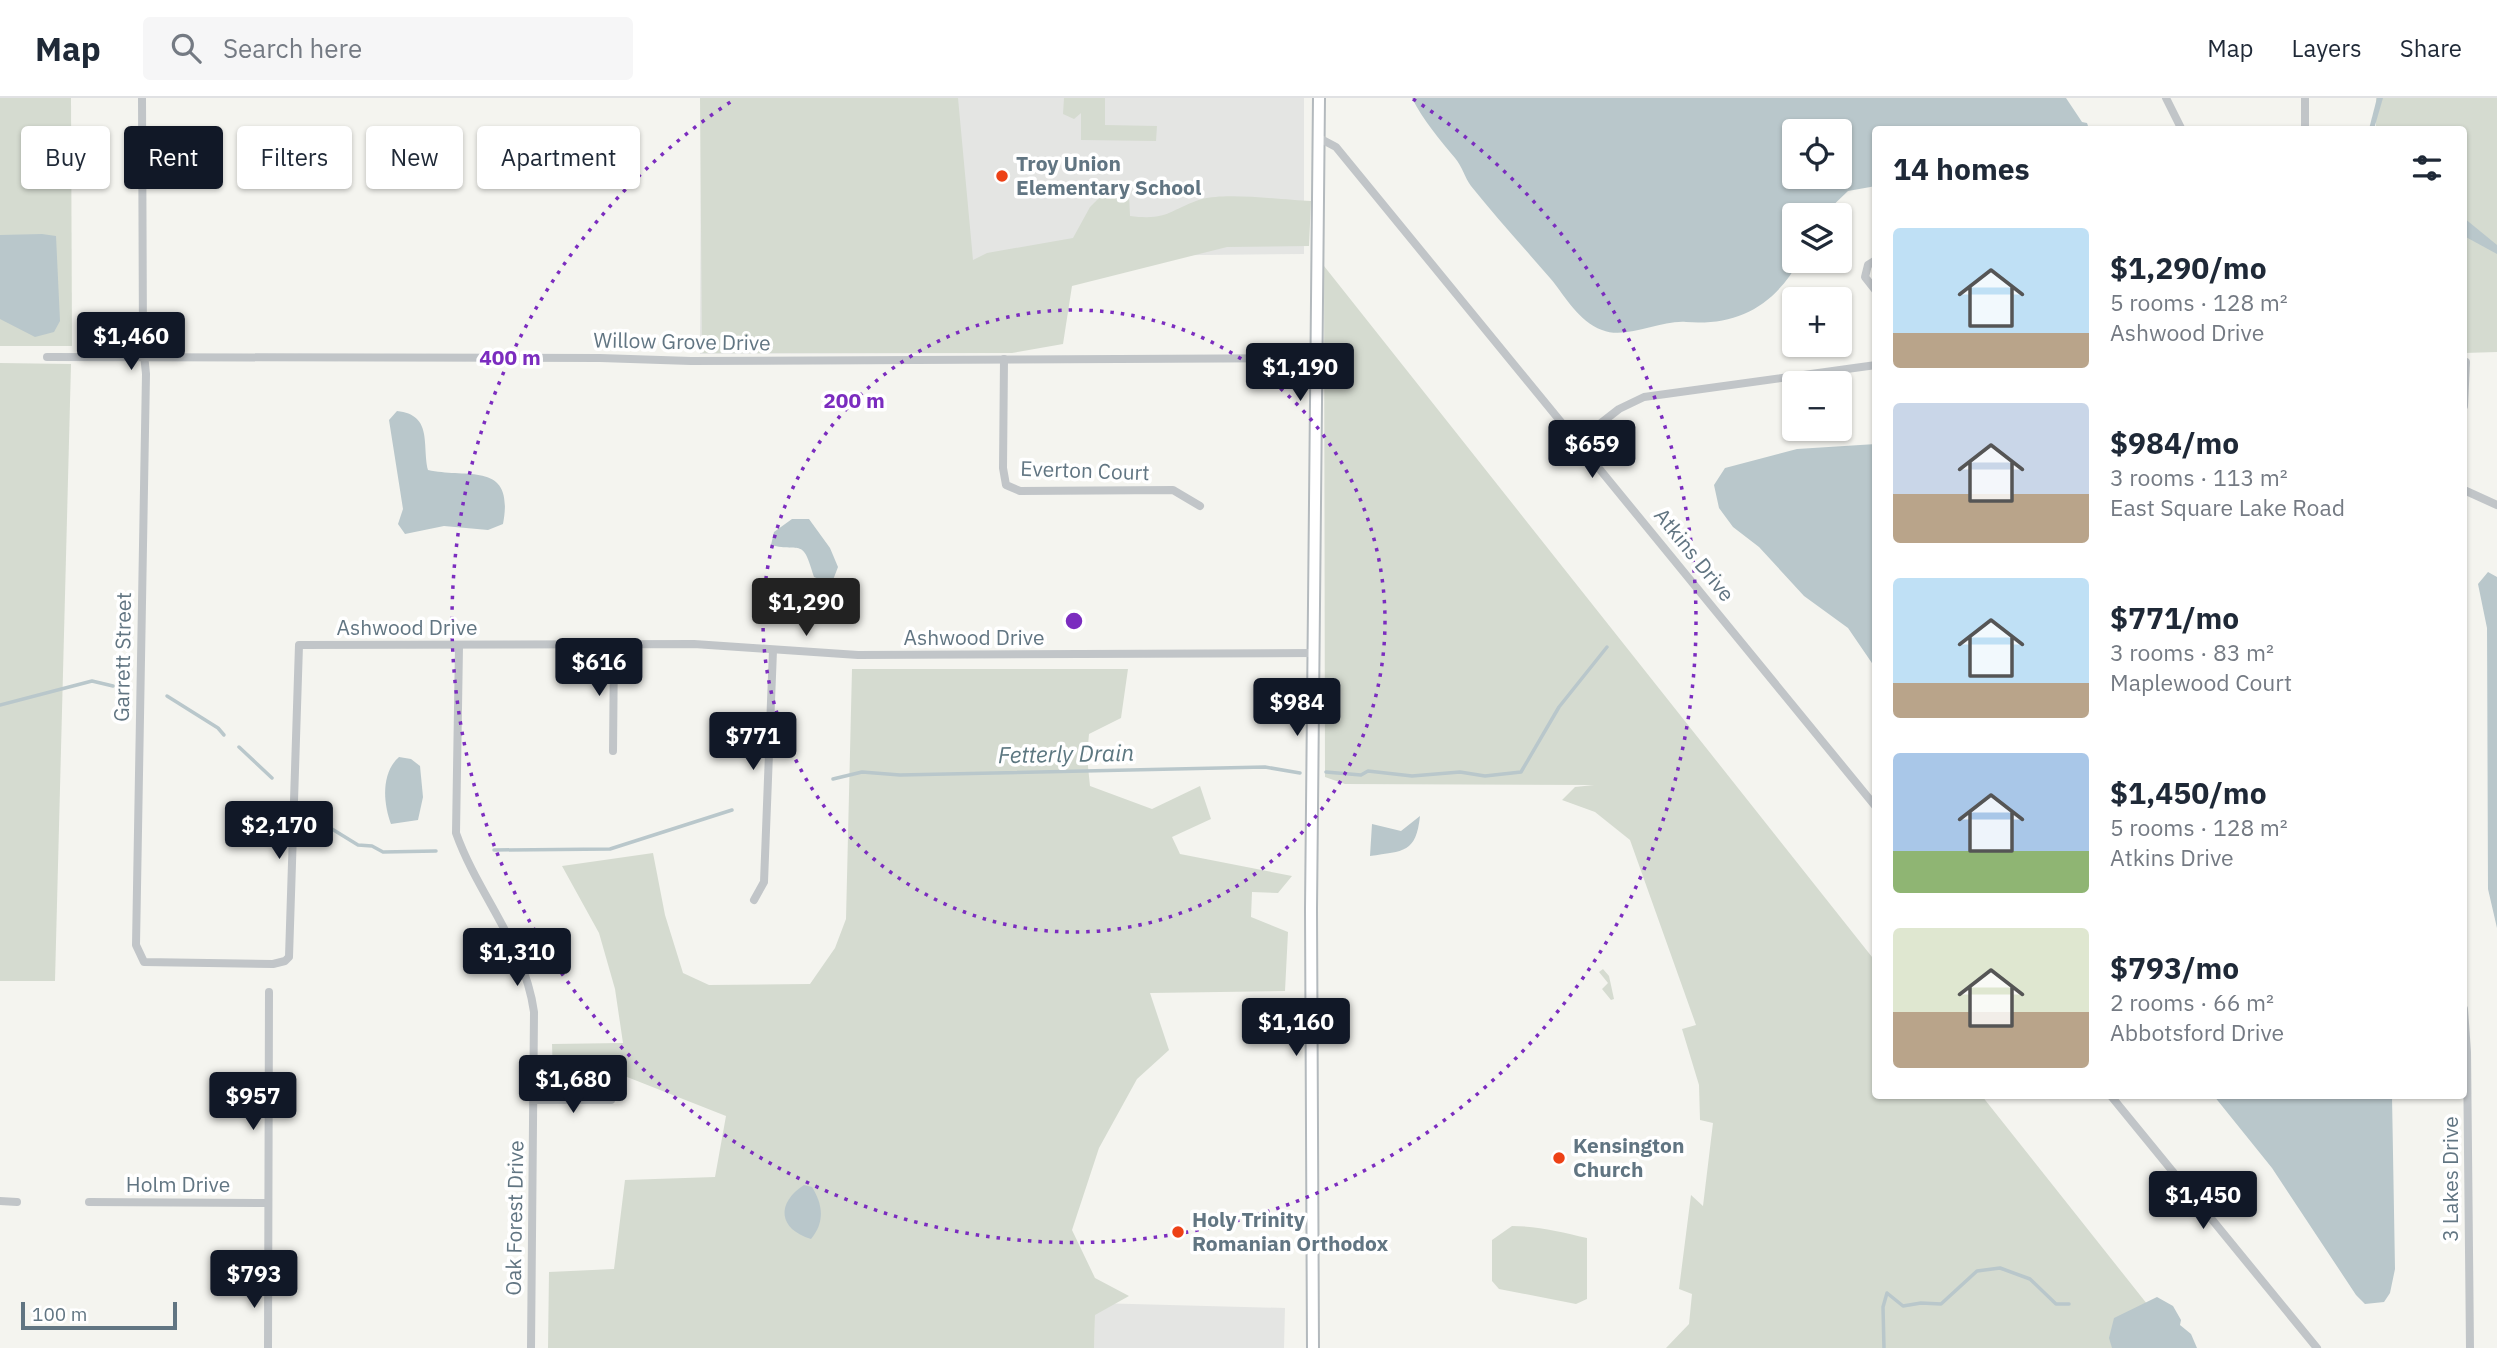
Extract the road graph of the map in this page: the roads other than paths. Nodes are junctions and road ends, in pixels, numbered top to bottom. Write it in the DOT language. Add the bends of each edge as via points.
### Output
graph roads {
  1 [pos="142,98"];
  2 [pos="1319,98"];
  3 [pos="2166,98"];
  4 [pos="2305,98"];
  5 [pos="2180,126"];
  6 [pos="2305,126"];
  7 [pos="1319,138"];
  8 [pos="1872,262"];
  9 [pos="1872,286"];
  10 [pos="47,357"];
  11 [pos="144,357"];
  12 [pos="1317,358"];
  13 [pos="1004,359"];
  14 [pos="1872,366"];
  15 [pos="1578,441"];
  16 [pos="2467,491"];
  17 [pos="2497,505"];
  18 [pos="1200,506"];
  19 [pos="299,645"];
  20 [pos="614,645"];
  21 [pos="460,646"];
  22 [pos="772,650"];
  23 [pos="1314,653"];
  24 [pos="613,751"];
  25 [pos="1872,802"];
  26 [pos="754,900"];
  27 [pos="269,992"];
  28 [pos="2467,1041"];
  29 [pos="2113,1099"];
  30 [pos="534,1100"];
  31 [pos="611,1100"];
  32 [pos="0,1202"];
  33 [pos="17,1202"];
  34 [pos="89,1202"];
  35 [pos="268,1203"];
  36 [pos="268,1348"];
  37 [pos="531,1348"];
  38 [pos="1313,1348"];
  39 [pos="2317,1348"];
  40 [pos="2470,1348"];
  1 -- 11 [label="street, Garrett Street"];
  2 -- 7 [label="main road"];
  3 -- 5 [label="street"];
  4 -- 6 [label="street"];
  7 -- 12 [label="main road"];
  7 -- 15 [label="street, Atkins Drive" via="1336,147"];
  8 -- 9 [label="street" via="1865,277"];
  10 -- 11 [label="street, Willow Grove Drive"];
  11 -- 13 [label="street, Willow Grove Drive"];
  11 -- 19 [label="street, Garrett Street" via="135,945 139,958 148,963 273,964 289,957"];
  12 -- 13 [label="street, Willow Grove Drive"];
  12 -- 23 [label="main road"];
  13 -- 18 [label="street, Everton Court" via="1006,485 1020,491 1173,490"];
  14 -- 15 [label="street" via="1644,397 1619,408"];
  15 -- 25 [label="street, Atkins Drive"];
  16 -- 17 [label="street"];
  19 -- 21 [label="street, Ashwood Drive"];
  20 -- 21 [label="street, Ashwood Drive"];
  20 -- 22 [label="street, Ashwood Drive" via="694,644"];
  20 -- 24 [label="street"];
  21 -- 30 [label="street, Oak Forest Drive" via="454,822 464,858 522,959 530,982"];
  22 -- 23 [label="street, Ashwood Drive" via="872,655"];
  22 -- 26 [label="street" via="764,882"];
  23 -- 38 [label="main road"];
  27 -- 35 [label="street"];
  28 -- 40 [label="street, 3 Lakes Drive"];
  29 -- 39 [label="street"];
  30 -- 31 [label="street"];
  30 -- 37 [label="street, Oak Forest Drive"];
  32 -- 33 [label="street"];
  34 -- 35 [label="street, Holm Drive"];
  35 -- 36 [label="street"];
}
